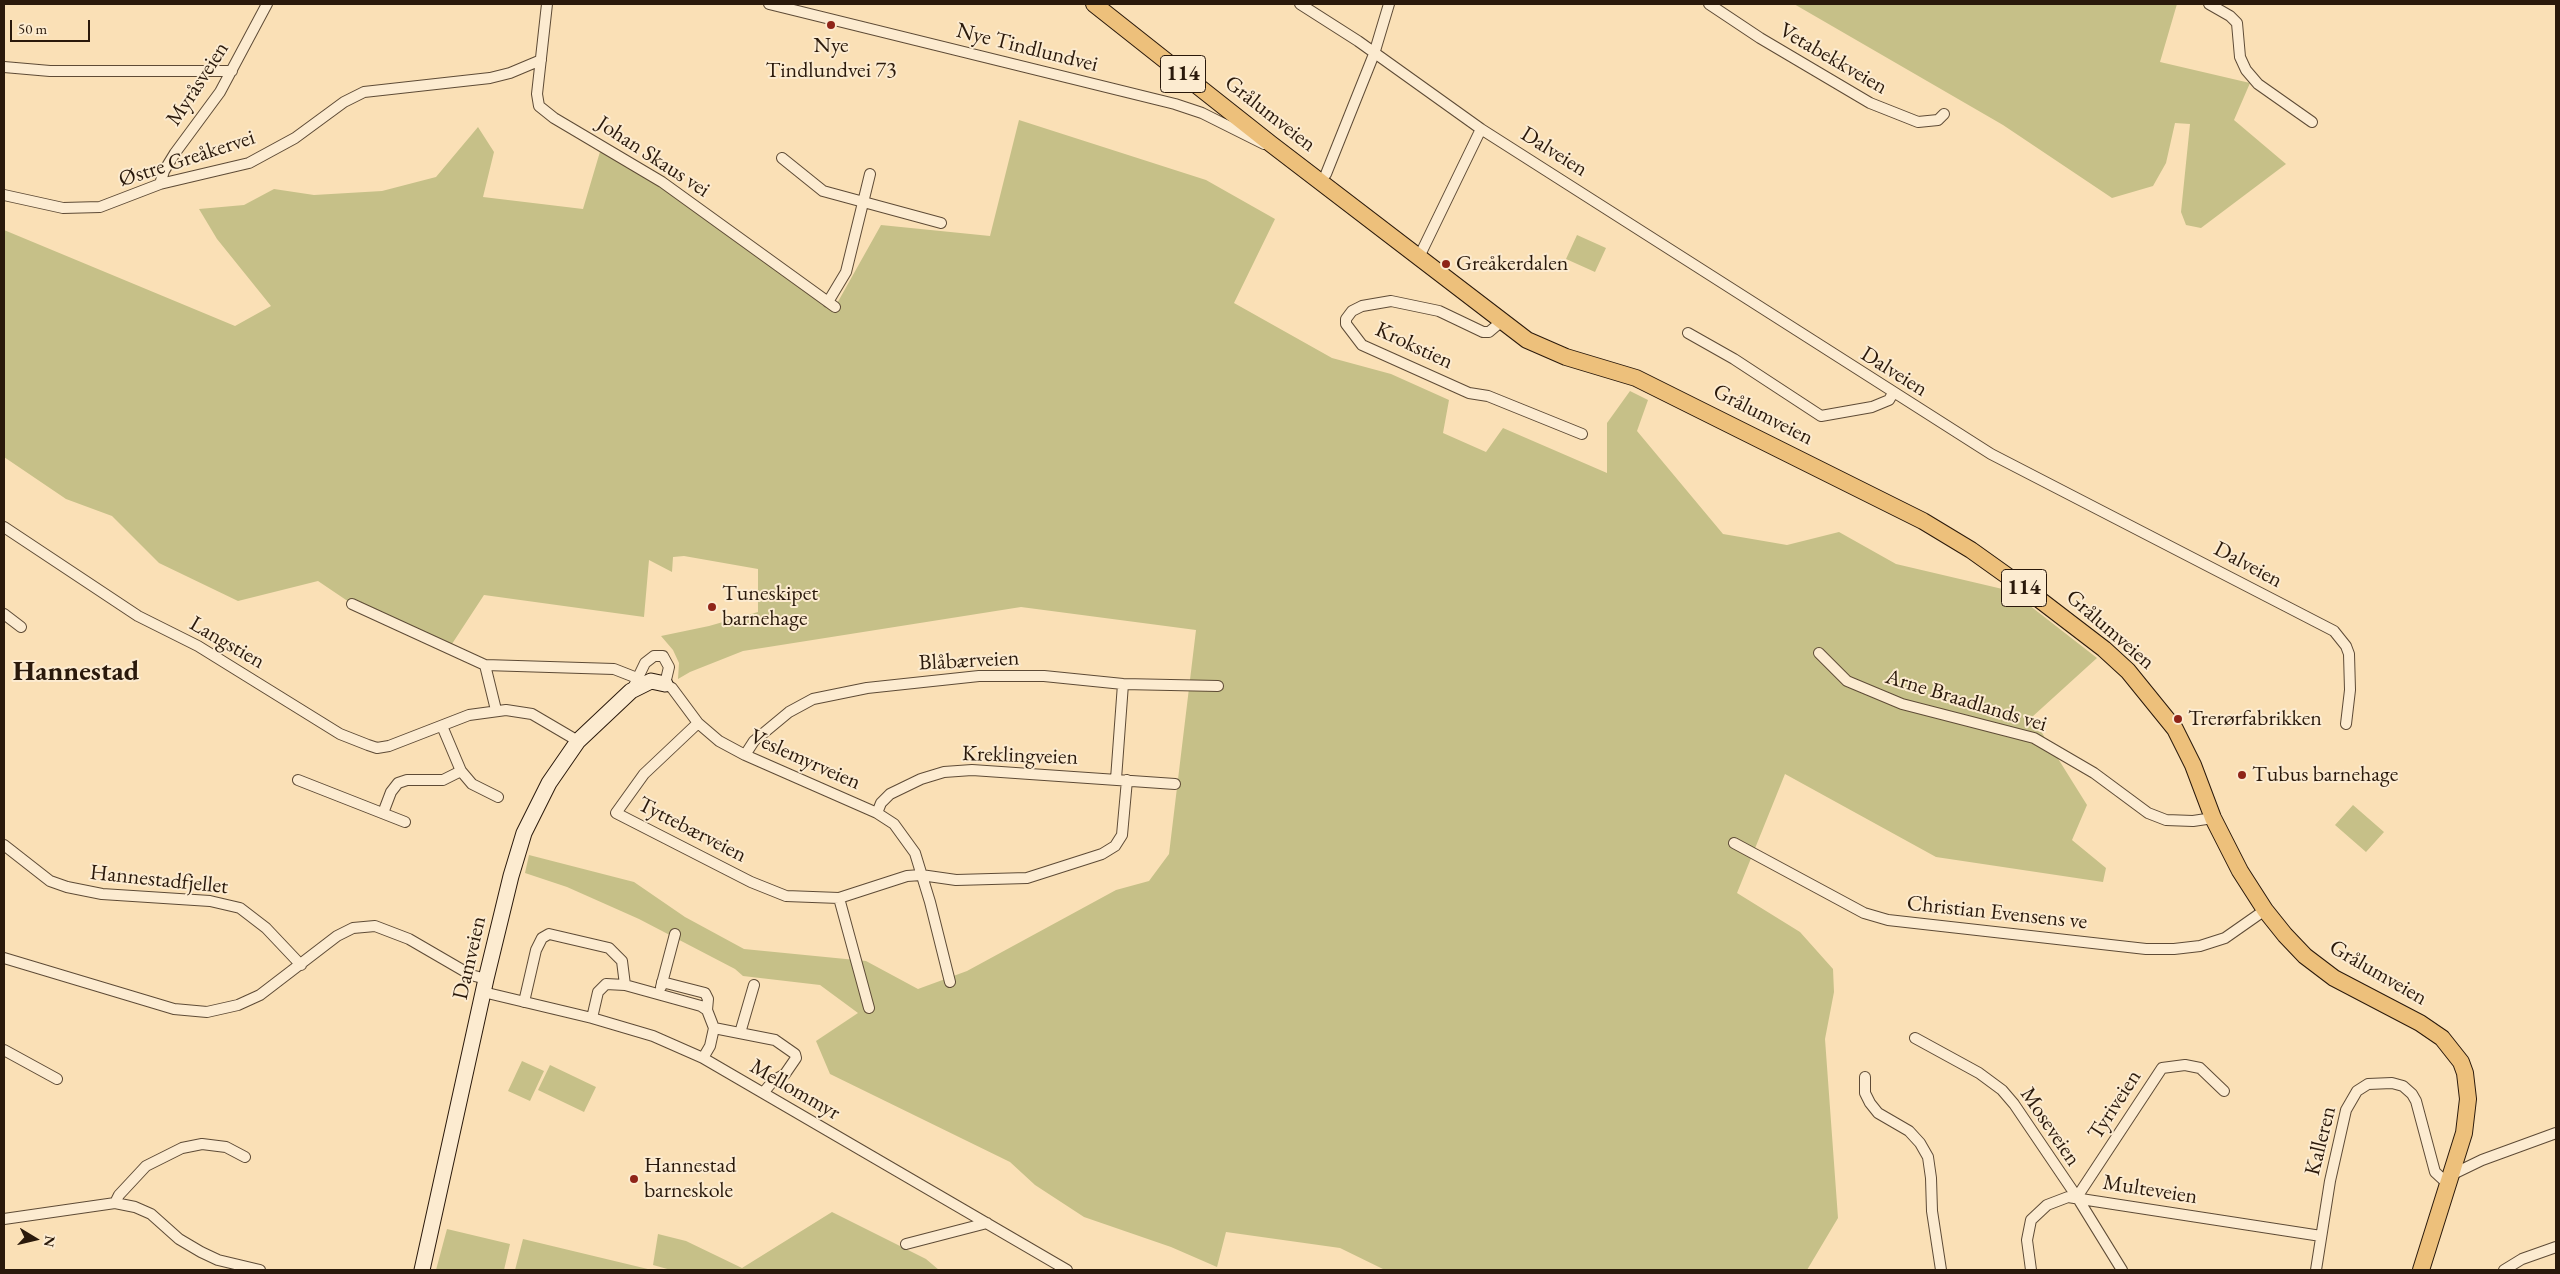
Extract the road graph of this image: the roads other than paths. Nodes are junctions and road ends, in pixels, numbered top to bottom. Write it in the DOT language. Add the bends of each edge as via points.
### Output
graph roads {
  1 [pos="267,4"];
  2 [pos="547,4"];
  3 [pos="769,4"];
  4 [pos="1094,4"];
  5 [pos="1300,4"];
  6 [pos="1389,4"];
  7 [pos="1709,4"];
  8 [pos="2209,4"];
  9 [pos="1374,54"];
  10 [pos="541,60"];
  11 [pos="5,70"];
  12 [pos="232,71"];
  13 [pos="1944,114"];
  14 [pos="2312,122"];
  15 [pos="1482,129"];
  16 [pos="1271,144"];
  17 [pos="782,158"];
  18 [pos="870,174"];
  19 [pos="1326,174"];
  20 [pos="160,184"];
  21 [pos="4,194"];
  22 [pos="863,202"];
  23 [pos="941,223"];
  24 [pos="1420,257"];
  25 [pos="1502,321"];
  26 [pos="1688,333"];
  27 [pos="1894,393"];
  28 [pos="1582,434"];
  29 [pos="4,526"];
  30 [pos="352,604"];
  31 [pos="4,614"];
  32 [pos="21,627"];
  33 [pos="1819,653"];
  34 [pos="485,666"];
  35 [pos="634,684"];
  36 [pos="665,684"];
  37 [pos="1123,684"];
  38 [pos="1218,686"];
  39 [pos="496,710"];
  40 [pos="698,723"];
  41 [pos="2346,724"];
  42 [pos="442,726"];
  43 [pos="578,741"];
  44 [pos="745,755"];
  45 [pos="461,772"];
  46 [pos="1116,779"];
  47 [pos="298,780"];
  48 [pos="1127,780"];
  49 [pos="1175,784"];
  50 [pos="498,797"];
  51 [pos="382,812"];
  52 [pos="877,813"];
  53 [pos="2213,818"];
  54 [pos="405,822"];
  55 [pos="1734,843"];
  56 [pos="4,845"];
  57 [pos="921,875"];
  58 [pos="839,898"];
  59 [pos="2265,910"];
  60 [pos="675,934"];
  61 [pos="4,958"];
  62 [pos="301,965"];
  63 [pos="662,982"];
  64 [pos="950,982"];
  65 [pos="625,985"];
  66 [pos="754,985"];
  67 [pos="485,986"];
  68 [pos="660,993"];
  69 [pos="524,1002"];
  70 [pos="869,1008"];
  71 [pos="707,1010"];
  72 [pos="592,1018"];
  73 [pos="714,1028"];
  74 [pos="740,1034"];
  75 [pos="1915,1038"];
  76 [pos="4,1050"];
  77 [pos="703,1058"];
  78 [pos="1865,1078"];
  79 [pos="57,1079"];
  80 [pos="2224,1091"];
  81 [pos="764,1093"];
  82 [pos="2556,1133"];
  83 [pos="245,1157"];
  84 [pos="2450,1180"];
  85 [pos="2077,1197"];
  86 [pos="115,1203"];
  87 [pos="4,1219"];
  88 [pos="987,1223"];
  89 [pos="2321,1236"];
  90 [pos="906,1244"];
  91 [pos="2556,1247"];
  92 [pos="241,1268"];
  93 [pos="260,1270"];
  94 [pos="422,1270"];
  95 [pos="1067,1270"];
  96 [pos="1941,1270"];
  97 [pos="2031,1270"];
  98 [pos="2122,1270"];
  99 [pos="2316,1270"];
  100 [pos="2420,1270"];
  101 [pos="2504,1270"];
  1 -- 12 [label="street, Myråsveien"];
  2 -- 10 [label="street, Johan Skaus vei"];
  3 -- 16 [label="street, Nye Tindlundvei" via="1175,104 1202,113 1257,142"];
  4 -- 16 [label="main road, Grålumveien / 114"];
  5 -- 9 [label="street, Dalveien"];
  6 -- 9 [label="street"];
  7 -- 13 [label="street, Vetabekkveien" via="1870,104 1918,122 1938,120"];
  8 -- 14 [label="street" via="2237,23 2240,57 2258,84"];
  9 -- 15 [label="street, Dalveien"];
  9 -- 19 [label="street"];
  10 -- 20 [label="street, Østre Greåkervei" via="490,78 364,92 344,102 295,138 249,163"];
  10 -- 22 [label="street, Johan Skaus vei" via="537,101 545,112 662,182 832,305 846,272"];
  11 -- 12 [label="street"];
  12 -- 20 [label="street, Myråsveien" via="167,165"];
  15 -- 24 [label="street"];
  15 -- 27 [label="street, Dalveien"];
  16 -- 24 [label="main road, Grålumveien / 114"];
  17 -- 22 [label="street" via="823,191"];
  18 -- 22 [label="street, Johan Skaus vei"];
  20 -- 21 [label="street, Østre Greåkervei" via="100,207 81,209"];
  22 -- 23 [label="street"];
  24 -- 25 [label="main road, Grålumveien / 114"];
  25 -- 28 [label="street, Krokstien" via="1489,332 1483,332 1439,311 1391,301 1352,311 1346,324 1362,345 1469,393 1488,396"];
  25 -- 53 [label="main road, Grålumveien / 114" via="1527,340 1545,348 1636,378 1697,407 1892,504 1971,550 2104,649 2128,672 2175,729"];
  26 -- 27 [label="street" via="1734,359 1817,415 1872,407 1889,400"];
  27 -- 41 [label="street, Dalveien" via="1991,454 2334,631 2349,654 2350,690"];
  29 -- 42 [label="street, Langstien" via="138,616 198,646 340,734 376,748 398,744"];
  30 -- 34 [label="street"];
  31 -- 32 [label="street"];
  33 -- 53 [label="street, Arne Braadlands vei" via="1847,681 1902,704 2034,738 2094,773 2148,813 2166,820"];
  34 -- 35 [label="street" via="614,669"];
  34 -- 39 [label="street"];
  35 -- 36 [label="street, Damveien" via="651,681"];
  35 -- 36 [label="street, Damveien" via="646,663 659,655 666,658 668,667"];
  35 -- 43 [label="street, Damveien"];
  36 -- 40 [label="street, Veslemyrveien" via="672,688"];
  37 -- 38 [label="street, Blåbærveien"];
  37 -- 44 [label="street, Blåbærveien" via="1044,676 978,676 867,688 813,699 789,712 754,740"];
  37 -- 46 [label="street"];
  39 -- 42 [label="street, Langstien" via="469,715"];
  39 -- 43 [label="street, Langstien" via="532,714"];
  40 -- 44 [label="street, Veslemyrveien" via="719,741"];
  40 -- 58 [label="street, Tyttebærveien" via="644,774 616,813 751,882 786,896"];
  42 -- 45 [label="street"];
  43 -- 67 [label="street, Damveien" via="549,783 524,833"];
  44 -- 52 [label="street, Veslemyrveien"];
  45 -- 50 [label="street" via="472,784"];
  45 -- 51 [label="street" via="443,780 398,783"];
  46 -- 48 [label="street, Kreklingveien"];
  46 -- 52 [label="street, Kreklingveien" via="972,770 944,772 890,794"];
  47 -- 51 [label="street"];
  48 -- 49 [label="street, Kreklingveien"];
  48 -- 57 [label="street, Tyttebærveien" via="1122,835 1115,846 1102,854 1027,878 956,880"];
  51 -- 54 [label="street"];
  52 -- 57 [label="street, Veslemyrveien" via="894,824 906,839 915,853"];
  53 -- 59 [label="main road, Grålumveien / 114" via="2240,871"];
  55 -- 59 [label="street, Christian Evensens ve" via="1864,913 1888,920 2174,950 2224,938"];
  56 -- 62 [label="street, Hannestadfjellet" via="50,881 67,887 102,894 210,901 240,908 266,928"];
  57 -- 58 [label="street, Tyttebærveien" via="907,876"];
  57 -- 64 [label="street"];
  58 -- 70 [label="street"];
  59 -- 84 [label="main road, Grålumveien / 114" via="2294,945 2321,969 2433,1031 2456,1054 2465,1074 2468,1099 2464,1133"];
  60 -- 63 [label="street"];
  61 -- 62 [label="street" via="174,1009 207,1012 250,1000"];
  62 -- 67 [label="street" via="336,936 353,928 375,926 409,939"];
  63 -- 68 [label="street"];
  63 -- 71 [label="street" via="705,993"];
  65 -- 68 [label="street"];
  65 -- 69 [label="street" via="622,961 609,948 545,935 536,950"];
  65 -- 72 [label="street" via="601,986"];
  66 -- 74 [label="street"];
  67 -- 69 [label="street, Mellommyr"];
  67 -- 94 [label="street, Damveien"];
  68 -- 71 [label="street"];
  69 -- 72 [label="street, Mellommyr"];
  71 -- 73 [label="street"];
  72 -- 77 [label="street, Mellommyr" via="652,1036"];
  73 -- 74 [label="street"];
  73 -- 77 [label="street"];
  74 -- 81 [label="street" via="775,1040 795,1054 796,1058 785,1074 773,1081"];
  75 -- 85 [label="street, Moseveien" via="1979,1073 2002,1090"];
  76 -- 79 [label="street"];
  77 -- 81 [label="street, Mellommyr"];
  78 -- 96 [label="street" via="1865,1094 1870,1103 1878,1113 1909,1131 1928,1157"];
  80 -- 85 [label="street, Tyriveien" via="2200,1068 2185,1065 2162,1068"];
  81 -- 88 [label="street, Mellommyr"];
  82 -- 84 [label="street" via="2482,1160"];
  83 -- 86 [label="street" via="226,1147 202,1144 182,1148 146,1166"];
  84 -- 89 [label="street, Kalleren" via="2435,1172 2412,1094 2403,1086 2392,1083 2368,1084 2351,1098 2346,1110"];
  84 -- 100 [label="main road, Grålumveien / 114"];
  85 -- 89 [label="street, Multeveien"];
  85 -- 97 [label="street, Multeveien" via="2047,1205 2031,1220 2027,1240"];
  85 -- 98 [label="street, Moseveien"];
  86 -- 87 [label="street"];
  86 -- 92 [label="street" via="135,1206 151,1214 179,1239"];
  88 -- 90 [label="street"];
  88 -- 95 [label="street, Mellommyr"];
  89 -- 99 [label="street, Kalleren"];
  91 -- 101 [label="street"];
  92 -- 93 [label="street"];
}
